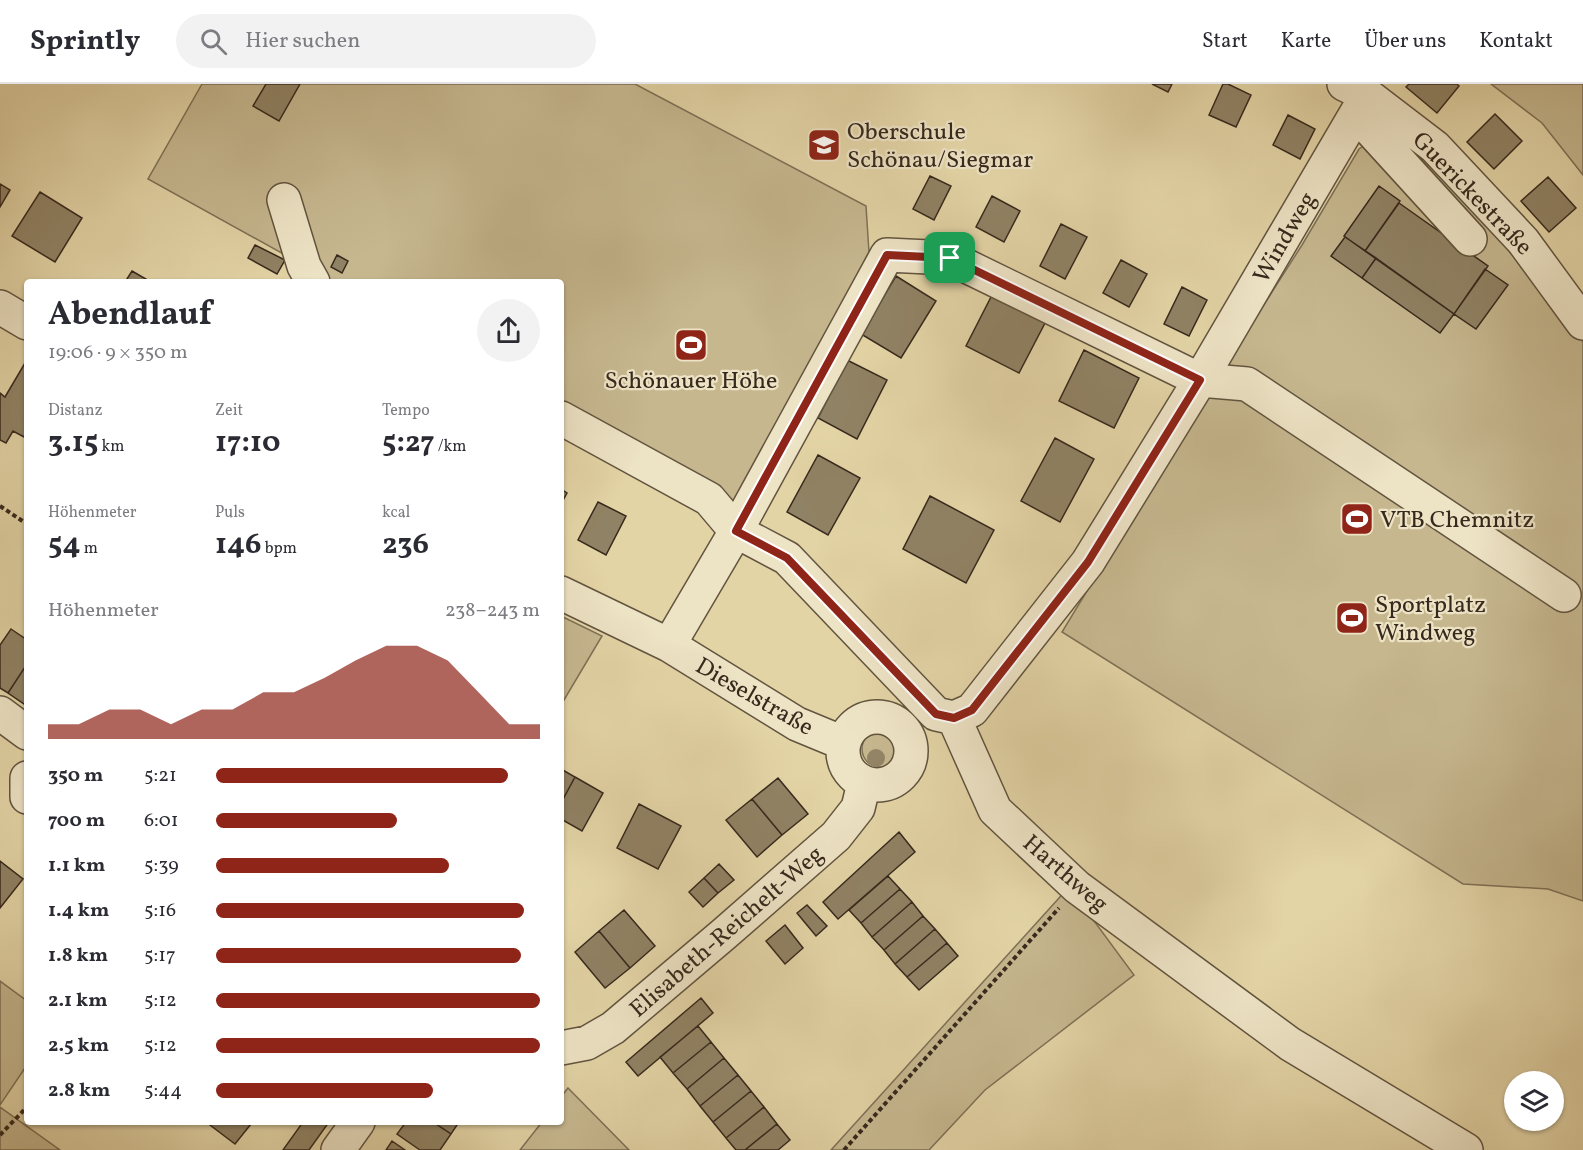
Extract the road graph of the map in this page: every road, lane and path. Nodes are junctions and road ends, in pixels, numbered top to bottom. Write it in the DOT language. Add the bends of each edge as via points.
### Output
graph roads {
  1 [pos="1356,98"];
  2 [pos="284,200"];
  3 [pos="1470,239"];
  4 [pos="311,279"];
  5 [pos="0,307"];
  6 [pos="24,321"];
  7 [pos="1583,323"];
  8 [pos="1200,380"];
  9 [pos="564,420"];
  10 [pos="0,506"];
  11 [pos="24,522"];
  12 [pos="736,531"];
  13 [pos="564,594"];
  14 [pos="1564,595"];
  15 [pos="669,645"];
  16 [pos="0,713"];
  17 [pos="954,718"];
  18 [pos="24,731"];
  19 [pos="843,743"];
  20 [pos="864,783"];
  21 [pos="1077,887"];
  22 [pos="564,1047"];
  23 [pos="24,1110"];
  24 [pos="356,1125"];
  25 [pos="0,1135"];
  26 [pos="338,1150"];
  27 [pos="844,1150"];
  28 [pos="1466,1150"];
  1 -- 3 [label="street"];
  1 -- 7 [label="street, Guerickestraße" via="1436,147 1523,241"];
  1 -- 8 [label="street, Windweg"];
  2 -- 4 [label="street"];
  5 -- 6 [label="street"];
  8 -- 12 [label="street, Dieselstraße" via="950,258 887,255"];
  8 -- 14 [label="street" via="1247,384"];
  8 -- 17 [label="street, Windweg" via="1088,562 972,710"];
  9 -- 12 [label="street" via="710,499"];
  10 -- 11 [label="path"];
  12 -- 15 [label="street, Dieselstraße"];
  12 -- 17 [label="street" via="787,558 936,714"];
  13 -- 15 [label="street, Dieselstraße"];
  15 -- 19 [label="street, Dieselstraße" via="797,724"];
  16 -- 18 [label="street"];
  17 -- 21 [label="street, Harthweg" via="995,810"];
  19 -- 20 [label="street, Dieselstraße" via="844,763"];
  19 -- 20 [label="street, Dieselstraße" via="855,725 875,717 896,722 909,740 909,761 896,779 886,784"];
  20 -- 22 [label="street, Elisabeth-Reichelt-Weg" via="858,808 836,836 614,1028 587,1043"];
  21 -- 27 [label="path"];
  21 -- 28 [label="street, Harthweg" via="1290,1044"];
  23 -- 25 [label="path"];
  24 -- 26 [label="street"];
}
